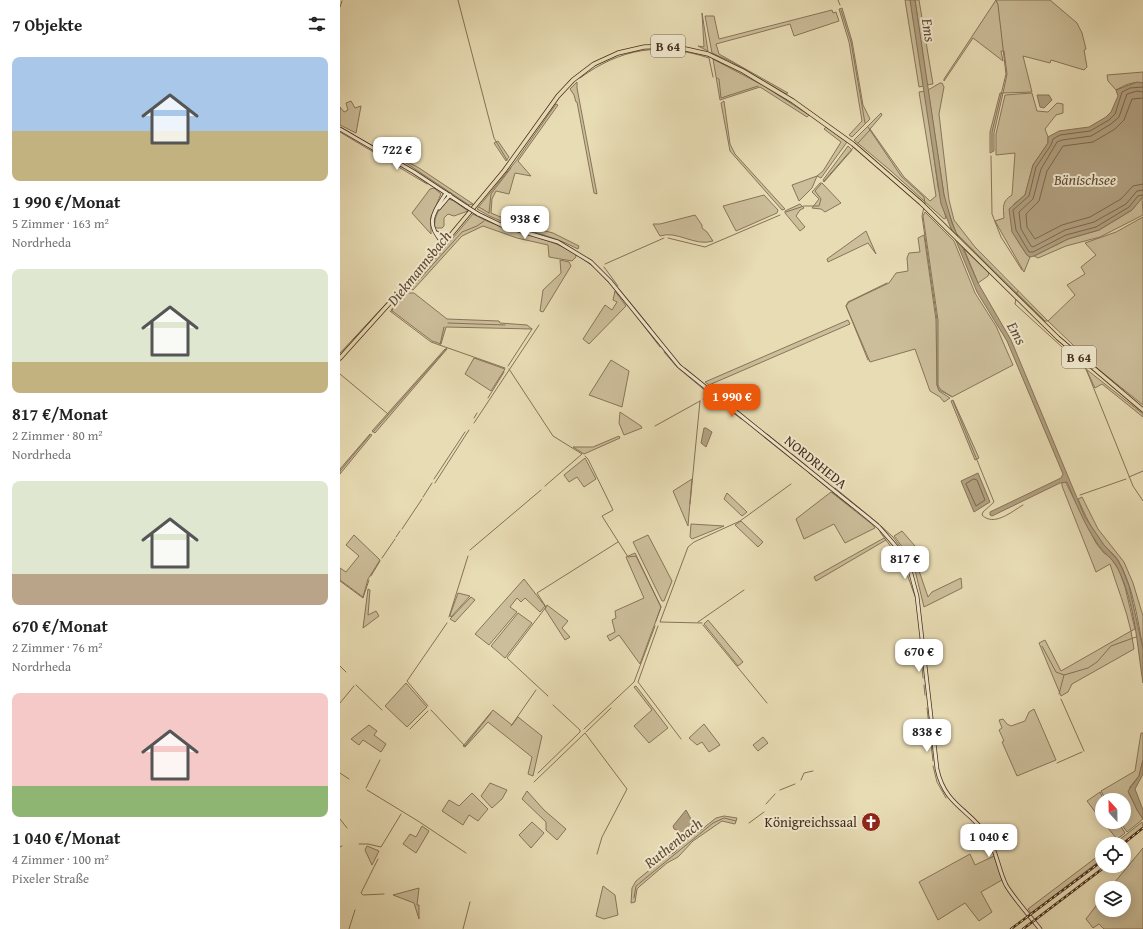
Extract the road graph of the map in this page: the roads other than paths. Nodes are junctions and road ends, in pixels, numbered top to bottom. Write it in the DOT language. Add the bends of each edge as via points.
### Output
graph roads {
  1 [pos="340,129"];
  2 [pos="448,194"];
  3 [pos="445,243"];
  4 [pos="340,358"];
  5 [pos="1143,410"];
  6 [pos="1040,929"];
  1 -- 2 [label="main road, NORDRHEDA"];
  2 -- 3 [label="main road" via="433,221 436,232"];
  2 -- 6 [label="main road, NORDRHEDA, bridge" via="466,207 501,225 558,242 591,262 610,281 679,366 867,517 892,541 906,561 917,596 941,785 951,800 976,822 986,835 994,848 1006,884"];
  3 -- 4 [label="main road, B 64"];
  3 -- 5 [label="main road, B 64" via="504,171 558,96 589,68 606,58 631,49 651,46 679,47 702,52 754,77 846,138 927,208 1013,295 1084,361"];
}
